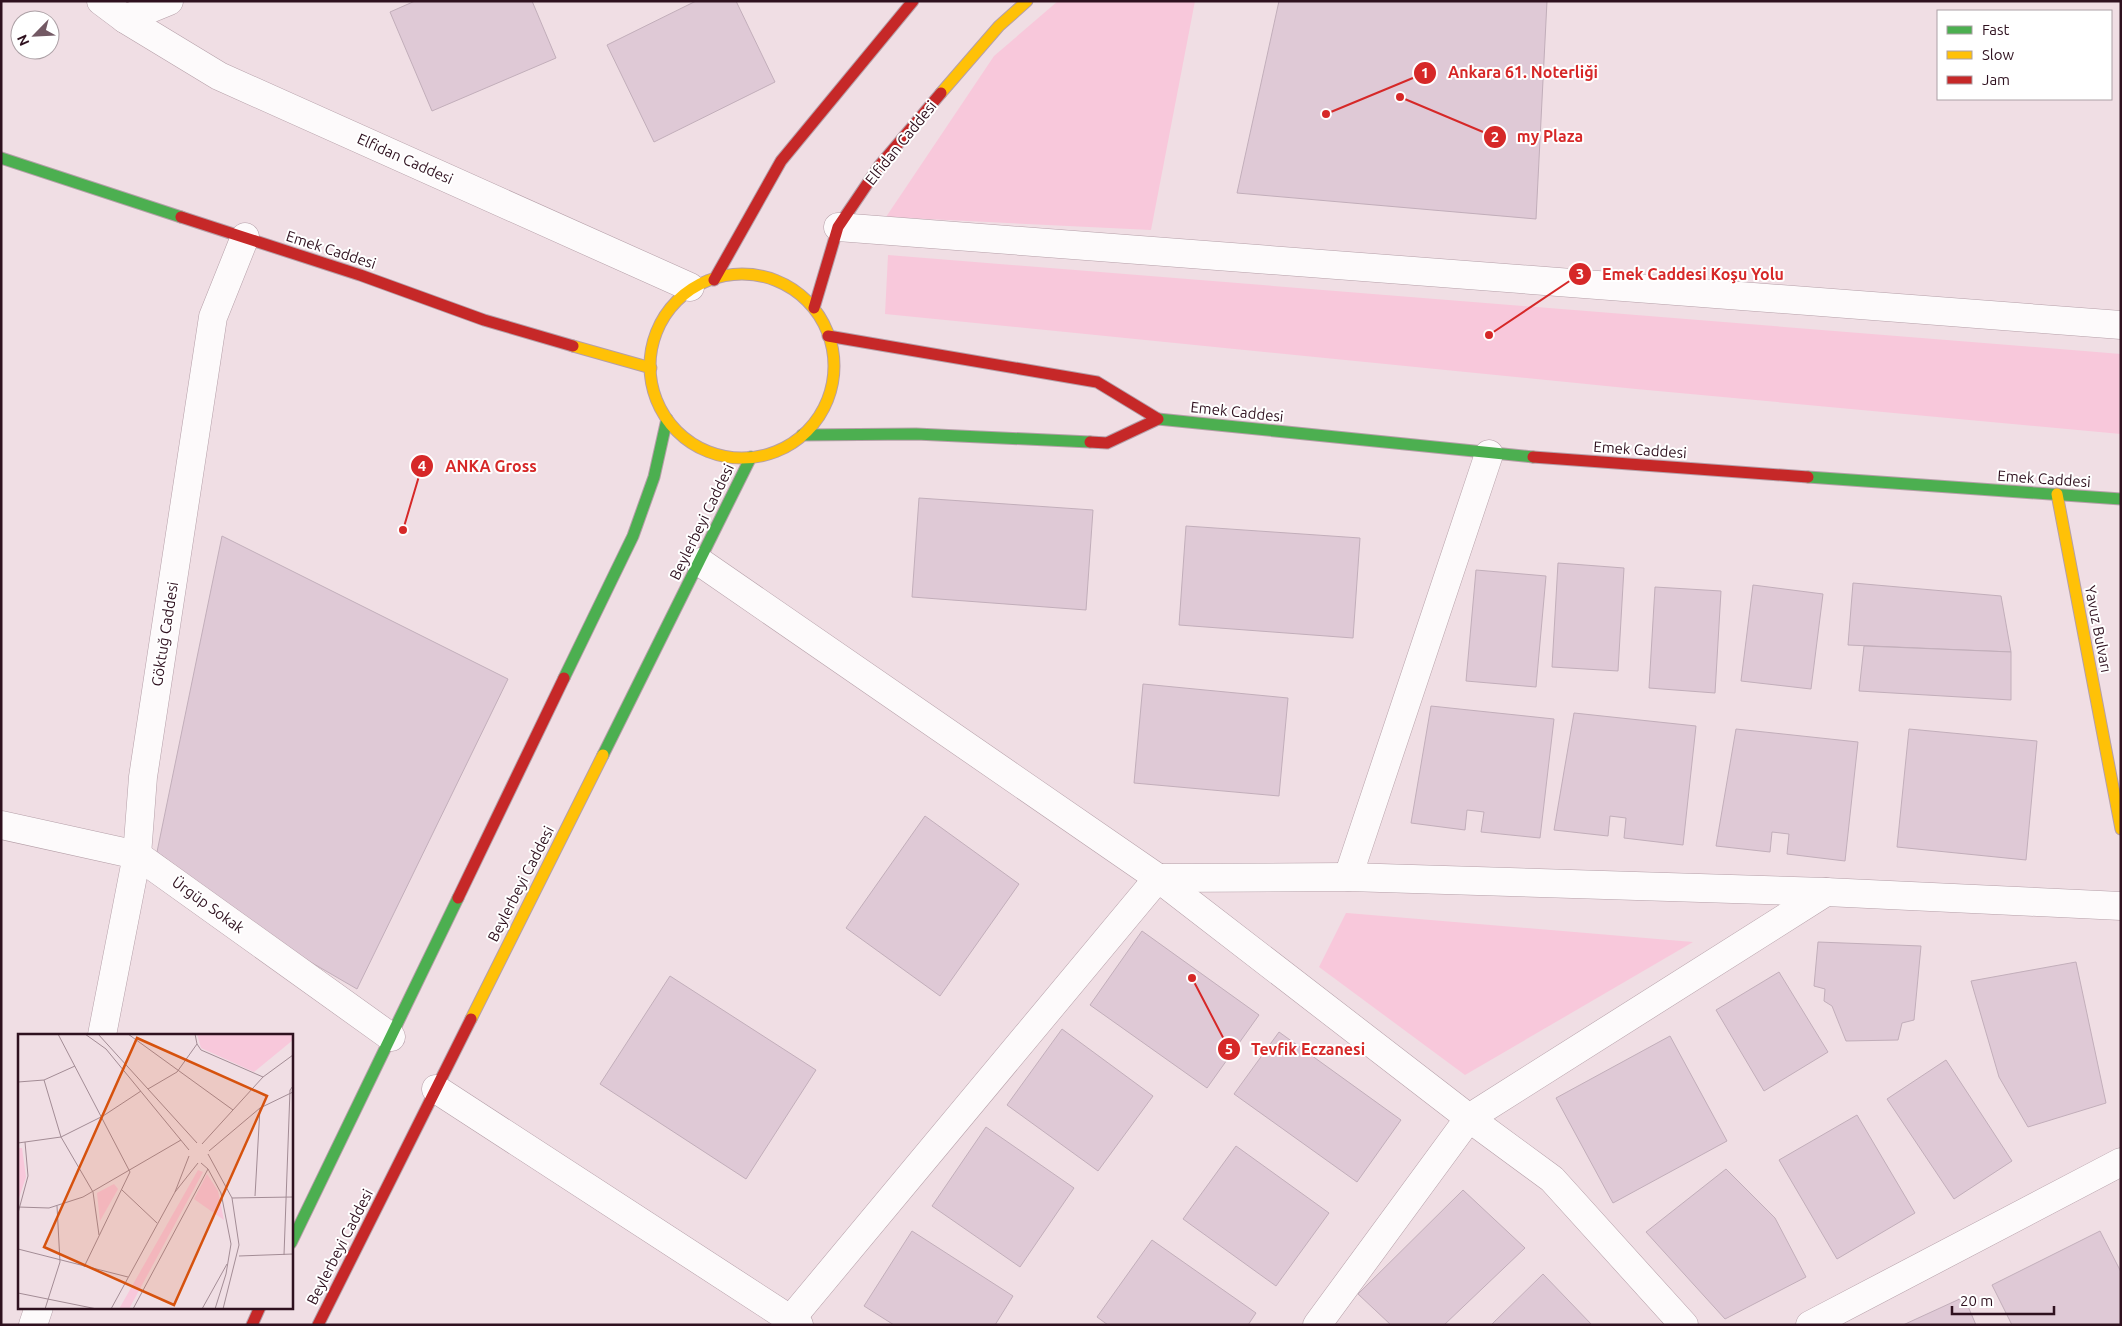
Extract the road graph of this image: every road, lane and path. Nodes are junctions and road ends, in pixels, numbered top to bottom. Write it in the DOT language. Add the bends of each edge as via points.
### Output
graph roads {
  1 [pos="101,1"];
  2 [pos="168,1"];
  3 [pos="912,1"];
  4 [pos="1027,1"];
  5 [pos="125,20"];
  6 [pos="1,158"];
  7 [pos="838,227"];
  8 [pos="245,238"];
  9 [pos="702,283"];
  10 [pos="814,308"];
  11 [pos="2121,325"];
  12 [pos="828,336"];
  13 [pos="651,368"];
  14 [pos="667,419"];
  15 [pos="1158,419"];
  16 [pos="802,435"];
  17 [pos="1489,454"];
  18 [pos="751,457"];
  19 [pos="2057,494"];
  20 [pos="2121,499"];
  21 [pos="700,562"];
  22 [pos="1,825"];
  23 [pos="2121,829"];
  24 [pos="138,855"];
  25 [pos="1348,877"];
  26 [pos="1158,878"];
  27 [pos="1826,892"];
  28 [pos="2121,906"];
  29 [pos="102,1034"];
  30 [pos="391,1037"];
  31 [pos="436,1090"];
  32 [pos="1469,1118"];
  33 [pos="2121,1162"];
  34 [pos="292,1241"];
  35 [pos="39,1308"];
  36 [pos="260,1308"];
  37 [pos="792,1323"];
  38 [pos="33,1325"];
  39 [pos="252,1325"];
  40 [pos="318,1325"];
  41 [pos="1317,1325"];
  42 [pos="1684,1325"];
  43 [pos="1810,1325"];
  1 -- 5 [label="street, Elfidan Caddesi"];
  2 -- 5 [label="street"];
  3 -- 9 [label="street" via="780,161"];
  4 -- 7 [label="street, Elfidan Caddesi" via="999,26 880,165"];
  5 -- 9 [label="street, Elfidan Caddesi" via="219,76"];
  6 -- 8 [label="street, Emek Caddesi"];
  7 -- 10 [label="street, Elfidan Caddesi"];
  7 -- 11 [label="street"];
  8 -- 13 [label="street, Emek Caddesi" via="484,320"];
  8 -- 24 [label="street, Göktuğ Caddesi" via="213,317 143,777"];
  9 -- 10 [label="street" via="730,275 761,276 790,288"];
  9 -- 13 [label="street" via="669,307 658,330"];
  10 -- 12 [label="street"];
  12 -- 15 [label="street, Emek Caddesi" via="1097,382"];
  12 -- 16 [label="street" via="835,365 830,394 818,420"];
  13 -- 14 [label="street" via="654,392"];
  14 -- 18 [label="street" via="687,440 713,454"];
  14 -- 30 [label="street" via="654,477 633,536"];
  15 -- 16 [label="street" via="1107,443 916,434"];
  15 -- 17 [label="street, Emek Caddesi"];
  16 -- 18 [label="street" via="797,441 771,454"];
  17 -- 19 [label="street, Emek Caddesi"];
  17 -- 25 [label="street"];
  18 -- 21 [label="street, Beylerbeyi Caddesi"];
  19 -- 20 [label="street, Emek Caddesi"];
  19 -- 23 [label="street, Yavuz Bulvarı"];
  21 -- 26 [label="street"];
  21 -- 31 [label="street, Beylerbeyi Caddesi"];
  22 -- 24 [label="street, Ürgüp Sokak"];
  24 -- 29 [label="street, Göktuğ Caddesi"];
  24 -- 30 [label="street, Ürgüp Sokak"];
  25 -- 26 [label="street"];
  25 -- 27 [label="street"];
  26 -- 32 [label="street"];
  26 -- 37 [label="street"];
  27 -- 28 [label="street"];
  27 -- 32 [label="street"];
  30 -- 34 [label="street"];
  31 -- 37 [label="street"];
  31 -- 40 [label="street, Beylerbeyi Caddesi"];
  32 -- 41 [label="street"];
  32 -- 42 [label="street" via="1552,1179"];
  33 -- 43 [label="street"];
  35 -- 38 [label="street"];
  36 -- 39 [label="street"];
}
